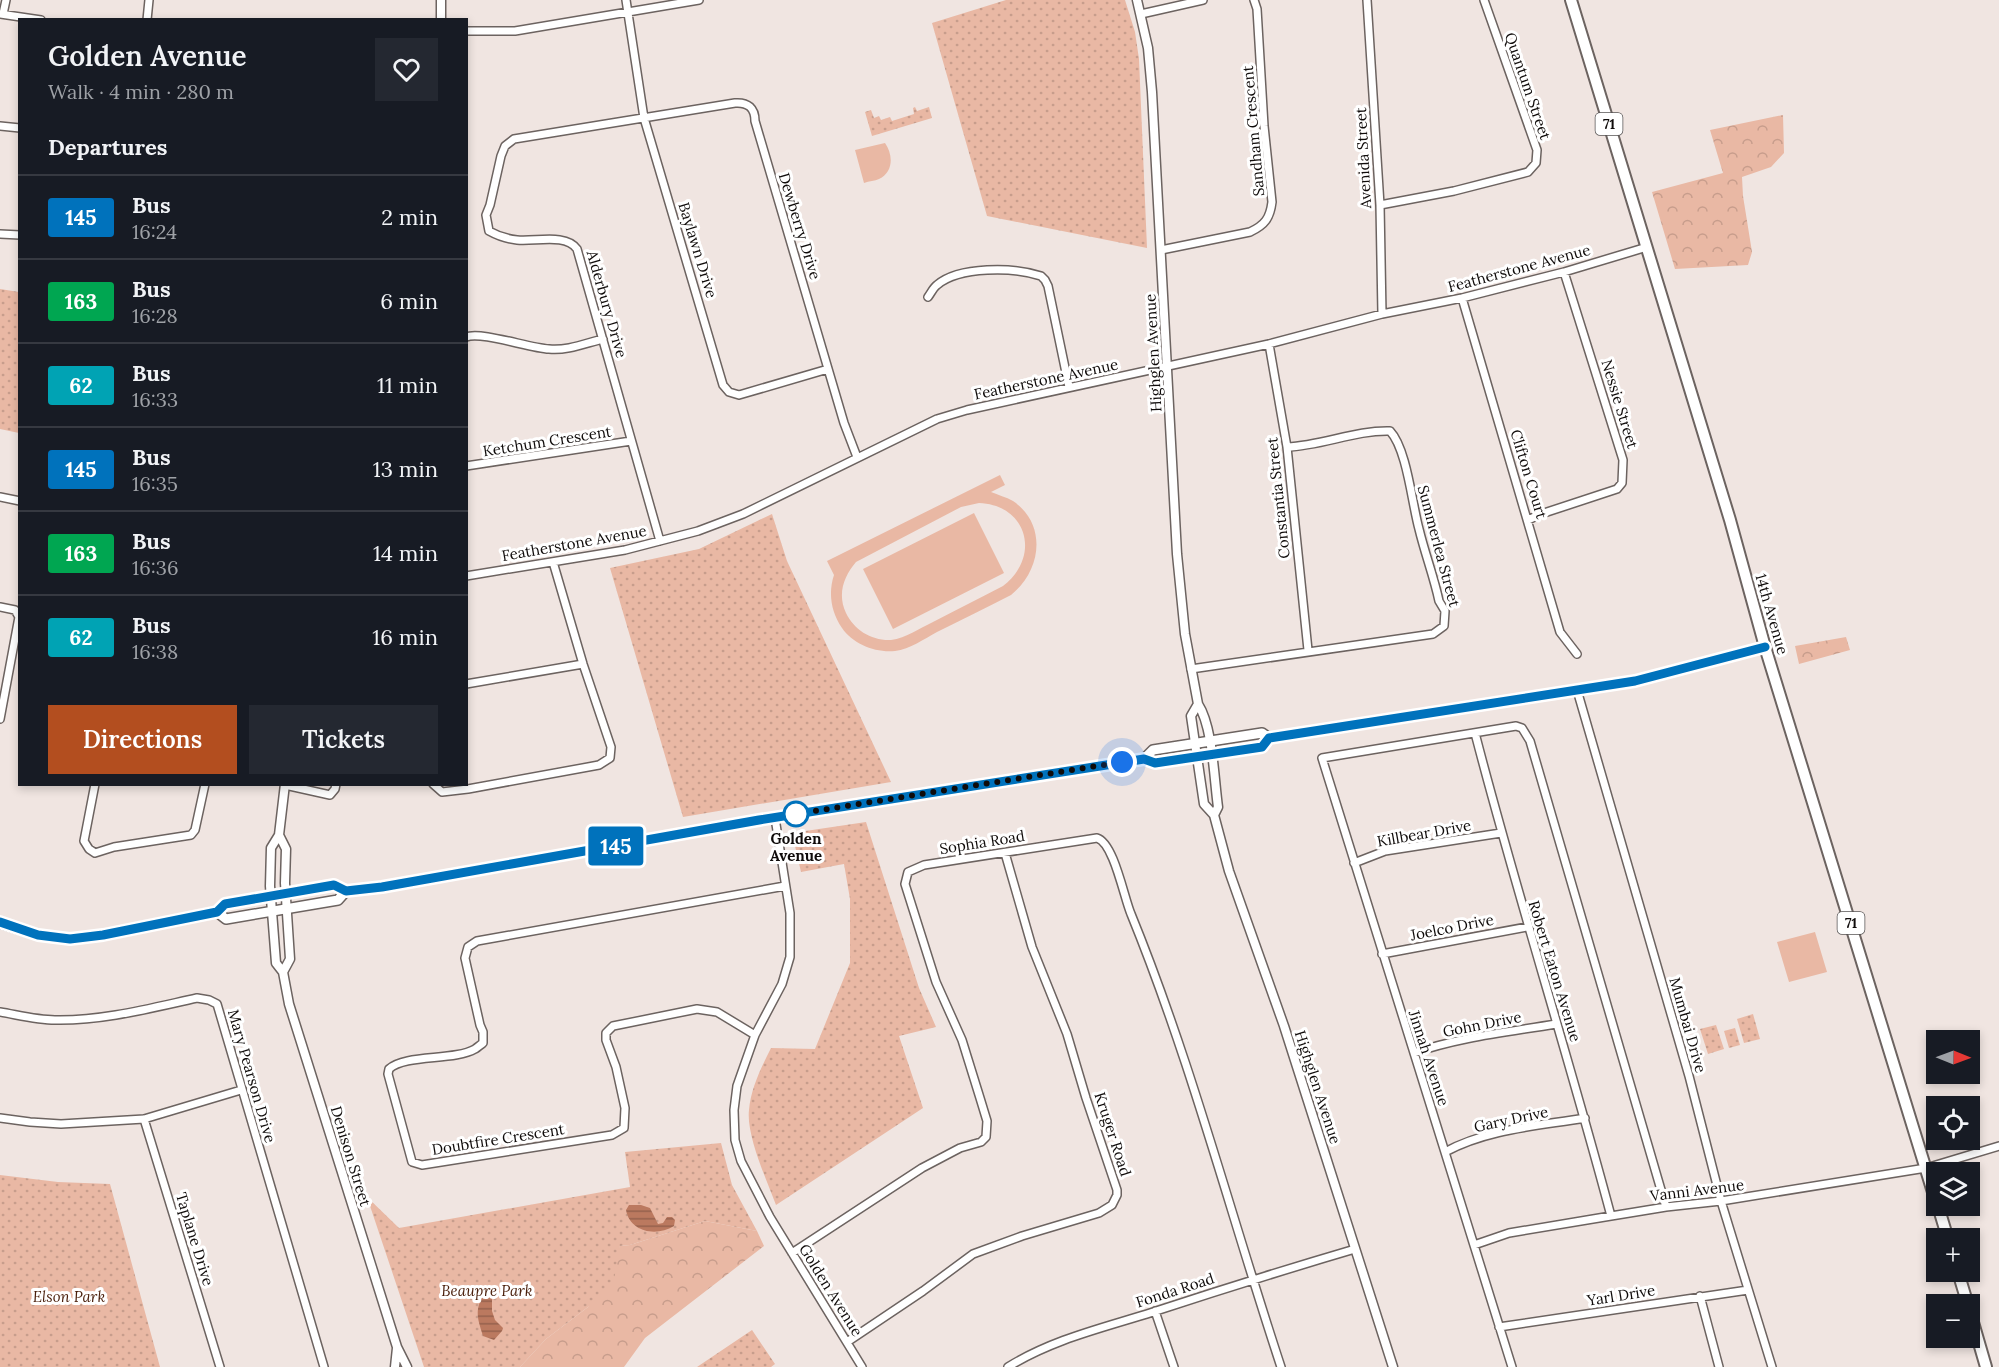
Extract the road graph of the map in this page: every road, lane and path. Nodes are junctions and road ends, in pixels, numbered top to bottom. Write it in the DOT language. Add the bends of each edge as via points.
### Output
graph roads {
  1 [pos="6,0"];
  2 [pos="149,0"];
  3 [pos="441,0"];
  4 [pos="627,0"];
  5 [pos="699,0"];
  6 [pos="1137,0"];
  7 [pos="1203,0"];
  8 [pos="1254,0"];
  9 [pos="1367,0"];
  10 [pos="1484,0"];
  11 [pos="1571,0"];
  12 [pos="628,12"];
  13 [pos="1,14"];
  14 [pos="1142,14"];
  15 [pos="28,18"];
  16 [pos="147,18"];
  17 [pos="441,18"];
  18 [pos="468,31"];
  19 [pos="644,118"];
  20 [pos="0,126"];
  21 [pos="18,128"];
  22 [pos="1380,205"];
  23 [pos="0,234"];
  24 [pos="18,235"];
  25 [pos="1647,247"];
  26 [pos="1161,250"];
  27 [pos="1564,272"];
  28 [pos="928,297"];
  29 [pos="1462,298"];
  30 [pos="1382,314"];
  31 [pos="468,337"];
  32 [pos="603,339"];
  33 [pos="1269,344"];
  34 [pos="1168,367"];
  35 [pos="828,369"];
  36 [pos="1069,387"];
  37 [pos="631,441"];
  38 [pos="1287,447"];
  39 [pos="856,457"];
  40 [pos="468,466"];
  41 [pos="0,497"];
  42 [pos="18,501"];
  43 [pos="1528,520"];
  44 [pos="660,541"];
  45 [pos="553,562"];
  46 [pos="468,576"];
  47 [pos="0,607"];
  48 [pos="18,614"];
  49 [pos="18,627"];
  50 [pos="1765,647"];
  51 [pos="1308,650"];
  52 [pos="1577,654"];
  53 [pos="583,664"];
  54 [pos="1191,669"];
  55 [pos="468,684"];
  56 [pos="1577,690"];
  57 [pos="1198,704"];
  58 [pos="0,719"];
  59 [pos="1475,733"];
  60 [pos="1269,738"];
  61 [pos="1209,741"];
  62 [pos="1194,743"];
  63 [pos="1211,754"];
  64 [pos="1196,756"];
  65 [pos="1144,759"];
  66 [pos="95,786"];
  67 [pos="205,786"];
  68 [pos="285,786"];
  69 [pos="290,786"];
  70 [pos="335,786"];
  71 [pos="435,786"];
  72 [pos="1214,815"];
  73 [pos="775,818"];
  74 [pos="1501,833"];
  75 [pos="279,835"];
  76 [pos="1005,853"];
  77 [pos="1354,863"];
  78 [pos="785,886"];
  79 [pos="346,891"];
  80 [pos="285,893"];
  81 [pos="270,896"];
  82 [pos="286,909"];
  83 [pos="217,912"];
  84 [pos="272,912"];
  85 [pos="0,922"];
  86 [pos="1527,927"];
  87 [pos="1382,954"];
  88 [pos="283,972"];
  89 [pos="0,1012"];
  90 [pos="1557,1024"];
  91 [pos="755,1035"];
  92 [pos="1414,1053"];
  93 [pos="241,1090"];
  94 [pos="0,1118"];
  95 [pos="1585,1118"];
  96 [pos="144,1119"];
  97 [pos="1999,1146"];
  98 [pos="1445,1152"];
  99 [pos="1946,1162"];
  100 [pos="1926,1168"];
  101 [pos="1721,1201"];
  102 [pos="1666,1207"];
  103 [pos="1611,1216"];
  104 [pos="1474,1245"];
  105 [pos="1355,1249"];
  106 [pos="792,1252"];
  107 [pos="1252,1280"];
  108 [pos="1748,1290"];
  109 [pos="1700,1296"];
  110 [pos="1155,1311"];
  111 [pos="1499,1327"];
  112 [pos="847,1342"];
  113 [pos="1980,1346"];
  114 [pos="397,1347"];
  115 [pos="220,1367"];
  116 [pos="324,1367"];
  117 [pos="395,1367"];
  118 [pos="407,1367"];
  119 [pos="862,1367"];
  120 [pos="1008,1367"];
  121 [pos="1174,1367"];
  122 [pos="1281,1367"];
  123 [pos="1393,1367"];
  124 [pos="1512,1367"];
  125 [pos="1719,1367"];
  126 [pos="1772,1367"];
  127 [pos="1986,1367"];
  1 -- 13 [label="street"];
  2 -- 16 [label="street"];
  3 -- 17 [label="street"];
  4 -- 12 [label="street, Baylawn Drive"];
  5 -- 12 [label="street"];
  6 -- 14 [label="street, Highglen Avenue"];
  7 -- 14 [label="street"];
  8 -- 26 [label="street, Sandham Crescent" via="1271,213 1263,225 1250,232"];
  9 -- 22 [label="street, Avenida Street"];
  10 -- 22 [label="street, Quantum Street" via="1537,150 1536,163 1528,172"];
  11 -- 25 [label="main road, 14th Avenue / 71"];
  12 -- 18 [label="street" via="515,31"];
  12 -- 19 [label="street, Baylawn Drive"];
  13 -- 15 [label="street"];
  14 -- 26 [label="street, Highglen Avenue" via="1152,92"];
  19 -- 32 [label="street, Alderbury Drive" via="509,142 501,156 486,215 489,231 500,237 562,239 573,243"];
  19 -- 35 [label="street, Dewberry Drive" via="735,103 750,106"];
  19 -- 35 [label="street, Baylawn Drive" via="723,385 739,395"];
  20 -- 21 [label="street"];
  22 -- 30 [label="street, Avenida Street"];
  23 -- 24 [label="street"];
  25 -- 27 [label="street, Featherstone Avenue"];
  25 -- 50 [label="main road, 14th Avenue / 71"];
  26 -- 34 [label="street, Highglen Avenue"];
  27 -- 29 [label="street, Featherstone Avenue"];
  27 -- 43 [label="street, Nessie Street" via="1617,439 1624,473 1617,489"];
  28 -- 36 [label="street" via="937,285 975,270 1041,276 1048,286"];
  29 -- 30 [label="street, Featherstone Avenue"];
  29 -- 43 [label="street, Clifton Court"];
  30 -- 33 [label="street, Featherstone Avenue"];
  31 -- 32 [label="street" via="549,349"];
  32 -- 37 [label="street, Alderbury Drive"];
  33 -- 34 [label="street, Featherstone Avenue"];
  33 -- 38 [label="street, Constantia Street"];
  34 -- 36 [label="street, Featherstone Avenue"];
  34 -- 54 [label="street, Highglen Avenue" via="1177,554"];
  35 -- 39 [label="street, Dewberry Drive"];
  36 -- 39 [label="street, Featherstone Avenue" via="937,419"];
  37 -- 40 [label="street, Ketchum Crescent"];
  37 -- 44 [label="street, Alderbury Drive"];
  38 -- 51 [label="street, Constantia Street"];
  38 -- 51 [label="street, Summerlea Street" via="1390,431 1402,454 1438,602 1445,611 1444,626 1433,633"];
  39 -- 44 [label="street, Featherstone Avenue" via="743,514"];
  41 -- 42 [label="street"];
  43 -- 52 [label="street, Clifton Court" via="1560,632"];
  44 -- 45 [label="street, Featherstone Avenue"];
  45 -- 46 [label="street, Featherstone Avenue"];
  45 -- 53 [label="street"];
  47 -- 48 [label="street"];
  49 -- 58 [label="street"];
  50 -- 56 [label="main road" via="1635,681"];
  50 -- 100 [label="main road, 14th Avenue / 71"];
  51 -- 54 [label="street, Summerlea Street"];
  53 -- 55 [label="street"];
  53 -- 71 [label="street" via="611,747 607,762 451,791 442,792"];
  54 -- 57 [label="street, Highglen Avenue"];
  56 -- 60 [label="main road"];
  56 -- 101 [label="street, Mumbai Drive" via="1689,1076"];
  57 -- 61 [label="street, Highglen Avenue" via="1204,713"];
  57 -- 62 [label="street, Highglen Avenue" via="1191,716"];
  59 -- 74 [label="street, Robert Eaton Avenue"];
  59 -- 77 [label="street, Jinnah Avenue" via="1322,758"];
  59 -- 102 [label="street" via="1516,726 1522,728 1530,741"];
  60 -- 61 [label="main road" via="1262,733"];
  60 -- 63 [label="main road" via="1262,747"];
  61 -- 62 [label="main road"];
  61 -- 63 [label="street, Highglen Avenue"];
  62 -- 64 [label="street, Highglen Avenue"];
  62 -- 65 [label="main road" via="1153,750"];
  63 -- 64 [label="main road"];
  63 -- 72 [label="street, Highglen Avenue" via="1218,807"];
  64 -- 65 [label="main road" via="1155,763"];
  64 -- 72 [label="street, Highglen Avenue" via="1204,804"];
  65 -- 73 [label="main road"];
  66 -- 67 [label="street" via="84,841 95,853 191,835"];
  68 -- 75 [label="street, Denison Street"];
  69 -- 70 [label="street" via="330,795"];
  72 -- 105 [label="street, Highglen Avenue" via="1229,871 1284,1026"];
  73 -- 78 [label="street, Golden Avenue"];
  73 -- 79 [label="main road"];
  74 -- 77 [label="street, Killbear Drive" via="1385,851"];
  74 -- 86 [label="street, Robert Eaton Avenue"];
  75 -- 80 [label="street, Denison Street" via="286,849"];
  75 -- 81 [label="street, Denison Street" via="270,848"];
  76 -- 106 [label="street, Sophia Road" via="911,869 905,884 936,982 962,1040 981,1098 987,1121 986,1137 922,1168"];
  76 -- 107 [label="street, Sophia Road" via="1091,838 1107,844 1158,979"];
  76 -- 112 [label="street, Kruger Road" via="1032,947 1067,1034 1117,1195 1112,1205 1099,1213 973,1254"];
  77 -- 87 [label="street, Jinnah Avenue"];
  78 -- 91 [label="street, Golden Avenue" via="790,913 790,957 782,984"];
  78 -- 91 [label="street, Doubtfire Crescent" via="477,941 468,947 465,958 483,1043 460,1053 399,1062 388,1074 412,1162 422,1165 612,1135 624,1128 626,1117 613,1055 606,1040 606,1033 613,1026 697,1009 717,1012"];
  79 -- 80 [label="main road" via="334,885"];
  79 -- 82 [label="main road" via="338,900"];
  80 -- 81 [label="main road"];
  80 -- 82 [label="street, Denison Street"];
  81 -- 83 [label="main road" via="225,904"];
  81 -- 84 [label="street, Denison Street"];
  82 -- 84 [label="main road"];
  82 -- 88 [label="street, Denison Street" via="290,959"];
  83 -- 84 [label="main road" via="226,919"];
  83 -- 85 [label="main road" via="70,939 38,935"];
  84 -- 88 [label="street, Denison Street" via="276,963"];
  86 -- 87 [label="street, Joelco Drive"];
  86 -- 90 [label="street, Robert Eaton Avenue"];
  87 -- 92 [label="street, Jinnah Avenue"];
  88 -- 114 [label="street, Denison Street" via="289,1004"];
  89 -- 93 [label="street, Mary Pearson Drive" via="54,1020 86,1019 198,998 209,1000 217,1004"];
  90 -- 92 [label="street, Gohn Drive"];
  90 -- 95 [label="street, Robert Eaton Avenue"];
  91 -- 106 [label="street, Golden Avenue" via="737,1086 735,1140 749,1178"];
  92 -- 98 [label="street, Jinnah Avenue"];
  93 -- 96 [label="street"];
  93 -- 116 [label="street, Mary Pearson Drive"];
  94 -- 96 [label="street" via="61,1124"];
  95 -- 98 [label="street, Gary Drive" via="1497,1133"];
  95 -- 103 [label="street, Robert Eaton Avenue"];
  96 -- 115 [label="street, Taplane Drive"];
  97 -- 99 [label="street, Vanni Avenue"];
  98 -- 104 [label="street, Jinnah Avenue"];
  100 -- 101 [label="street, Vanni Avenue"];
  101 -- 102 [label="street, Vanni Avenue"];
  101 -- 108 [label="street, Mumbai Drive"];
  102 -- 103 [label="street, Vanni Avenue"];
  103 -- 104 [label="street, Vanni Avenue" via="1509,1233"];
  104 -- 111 [label="street, Jinnah Avenue"];
  105 -- 107 [label="street, Fonda Road"];
  105 -- 123 [label="street, Highglen Avenue"];
  106 -- 112 [label="street, Golden Avenue"];
  107 -- 110 [label="street, Fonda Road"];
  107 -- 122 [label="street, Sophia Road"];
  108 -- 109 [label="street, Yarl Drive"];
  108 -- 126 [label="street, Mumbai Drive"];
  109 -- 111 [label="street, Yarl Drive"];
  109 -- 125 [label="street"];
  110 -- 120 [label="street, Fonda Road" via="1059,1341"];
  110 -- 121 [label="street"];
  111 -- 124 [label="street, Jinnah Avenue"];
  112 -- 119 [label="street, Golden Avenue"];
  113 -- 127 [label="main road"];
  114 -- 117 [label="street, Denison Street"];
  114 -- 118 [label="street, Denison Street"];
}
